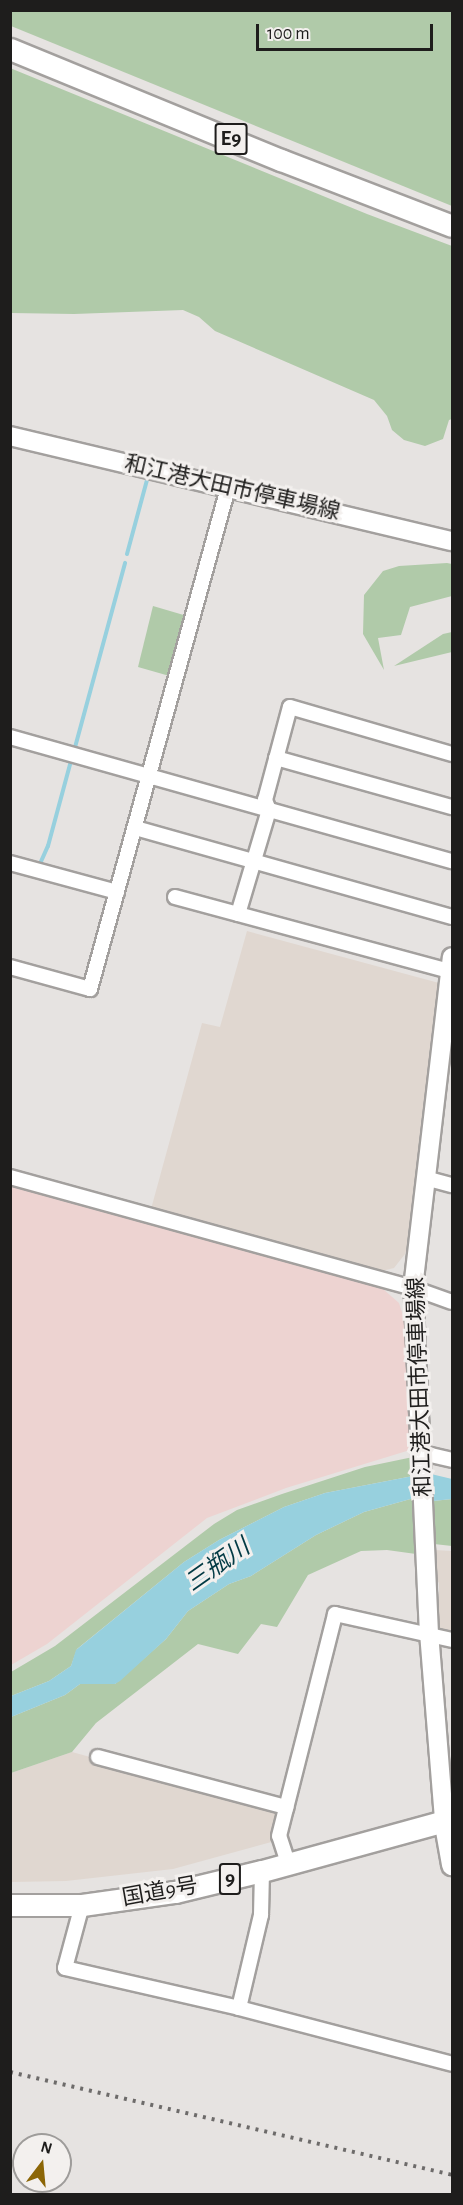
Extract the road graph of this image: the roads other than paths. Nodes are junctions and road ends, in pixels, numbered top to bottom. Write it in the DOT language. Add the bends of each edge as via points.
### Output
graph roads {
  1 [pos="10,49"];
  2 [pos="453,226"];
  3 [pos="10,436"];
  4 [pos="228,488"];
  5 [pos="453,541"];
  6 [pos="10,737"];
  7 [pos="453,754"];
  8 [pos="276,758"];
  9 [pos="148,775"];
  10 [pos="453,807"];
  11 [pos="269,810"];
  12 [pos="139,829"];
  13 [pos="453,861"];
  14 [pos="10,863"];
  15 [pos="254,863"];
  16 [pos="117,892"];
  17 [pos="175,897"];
  18 [pos="238,914"];
  19 [pos="453,917"];
  20 [pos="10,967"];
  21 [pos="451,973"];
  22 [pos="10,1177"];
  23 [pos="425,1178"];
  24 [pos="453,1185"];
  25 [pos="413,1288"];
  26 [pos="453,1302"];
  27 [pos="422,1458"];
  28 [pos="453,1460"];
  29 [pos="429,1634"];
  30 [pos="453,1640"];
  31 [pos="98,1757"];
  32 [pos="286,1808"];
  33 [pos="450,1817"];
  34 [pos="288,1863"];
  35 [pos="453,1864"];
  36 [pos="262,1871"];
  37 [pos="10,1905"];
  38 [pos="82,1905"];
  39 [pos="238,2008"];
  40 [pos="453,2064"];
  1 -- 2 [label="highway, E9"];
  3 -- 4 [label="main road, 和江港大田市停車場線"];
  4 -- 5 [label="main road, 和江港大田市停車場線"];
  4 -- 9 [label="street"];
  6 -- 9 [label="street"];
  7 -- 8 [label="street" via="290,707"];
  8 -- 10 [label="street"];
  8 -- 11 [label="street" via="265,800"];
  9 -- 11 [label="street"];
  9 -- 16 [label="street"];
  11 -- 13 [label="street"];
  11 -- 15 [label="street"];
  12 -- 15 [label="street"];
  14 -- 16 [label="street"];
  15 -- 18 [label="street"];
  15 -- 19 [label="street"];
  16 -- 20 [label="street" via="90,989"];
  17 -- 18 [label="street"];
  18 -- 21 [label="street"];
  21 -- 23 [label="main road, 和江港大田市停車場線"];
  22 -- 25 [label="street"];
  23 -- 24 [label="street"];
  23 -- 25 [label="main road, 和江港大田市停車場線"];
  25 -- 26 [label="street"];
  25 -- 27 [label="main road, 和江港大田市停車場線"];
  27 -- 28 [label="street"];
  27 -- 29 [label="main road, 和江港大田市停車場線"];
  29 -- 30 [label="street"];
  29 -- 32 [label="street" via="335,1614"];
  29 -- 33 [label="main road, 和江港大田市停車場線"];
  31 -- 32 [label="street"];
  32 -- 34 [label="street" via="279,1836"];
  33 -- 34 [label="highway, 国道9号 / 9"];
  33 -- 35 [label="highway"];
  34 -- 36 [label="highway, 国道9号 / 9"];
  36 -- 38 [label="highway, 国道9号 / 9" via="175,1892"];
  36 -- 39 [label="street" via="261,1915"];
  37 -- 38 [label="highway, 国道9号 / 9"];
  38 -- 39 [label="street" via="65,1968"];
  39 -- 40 [label="street"];
}
